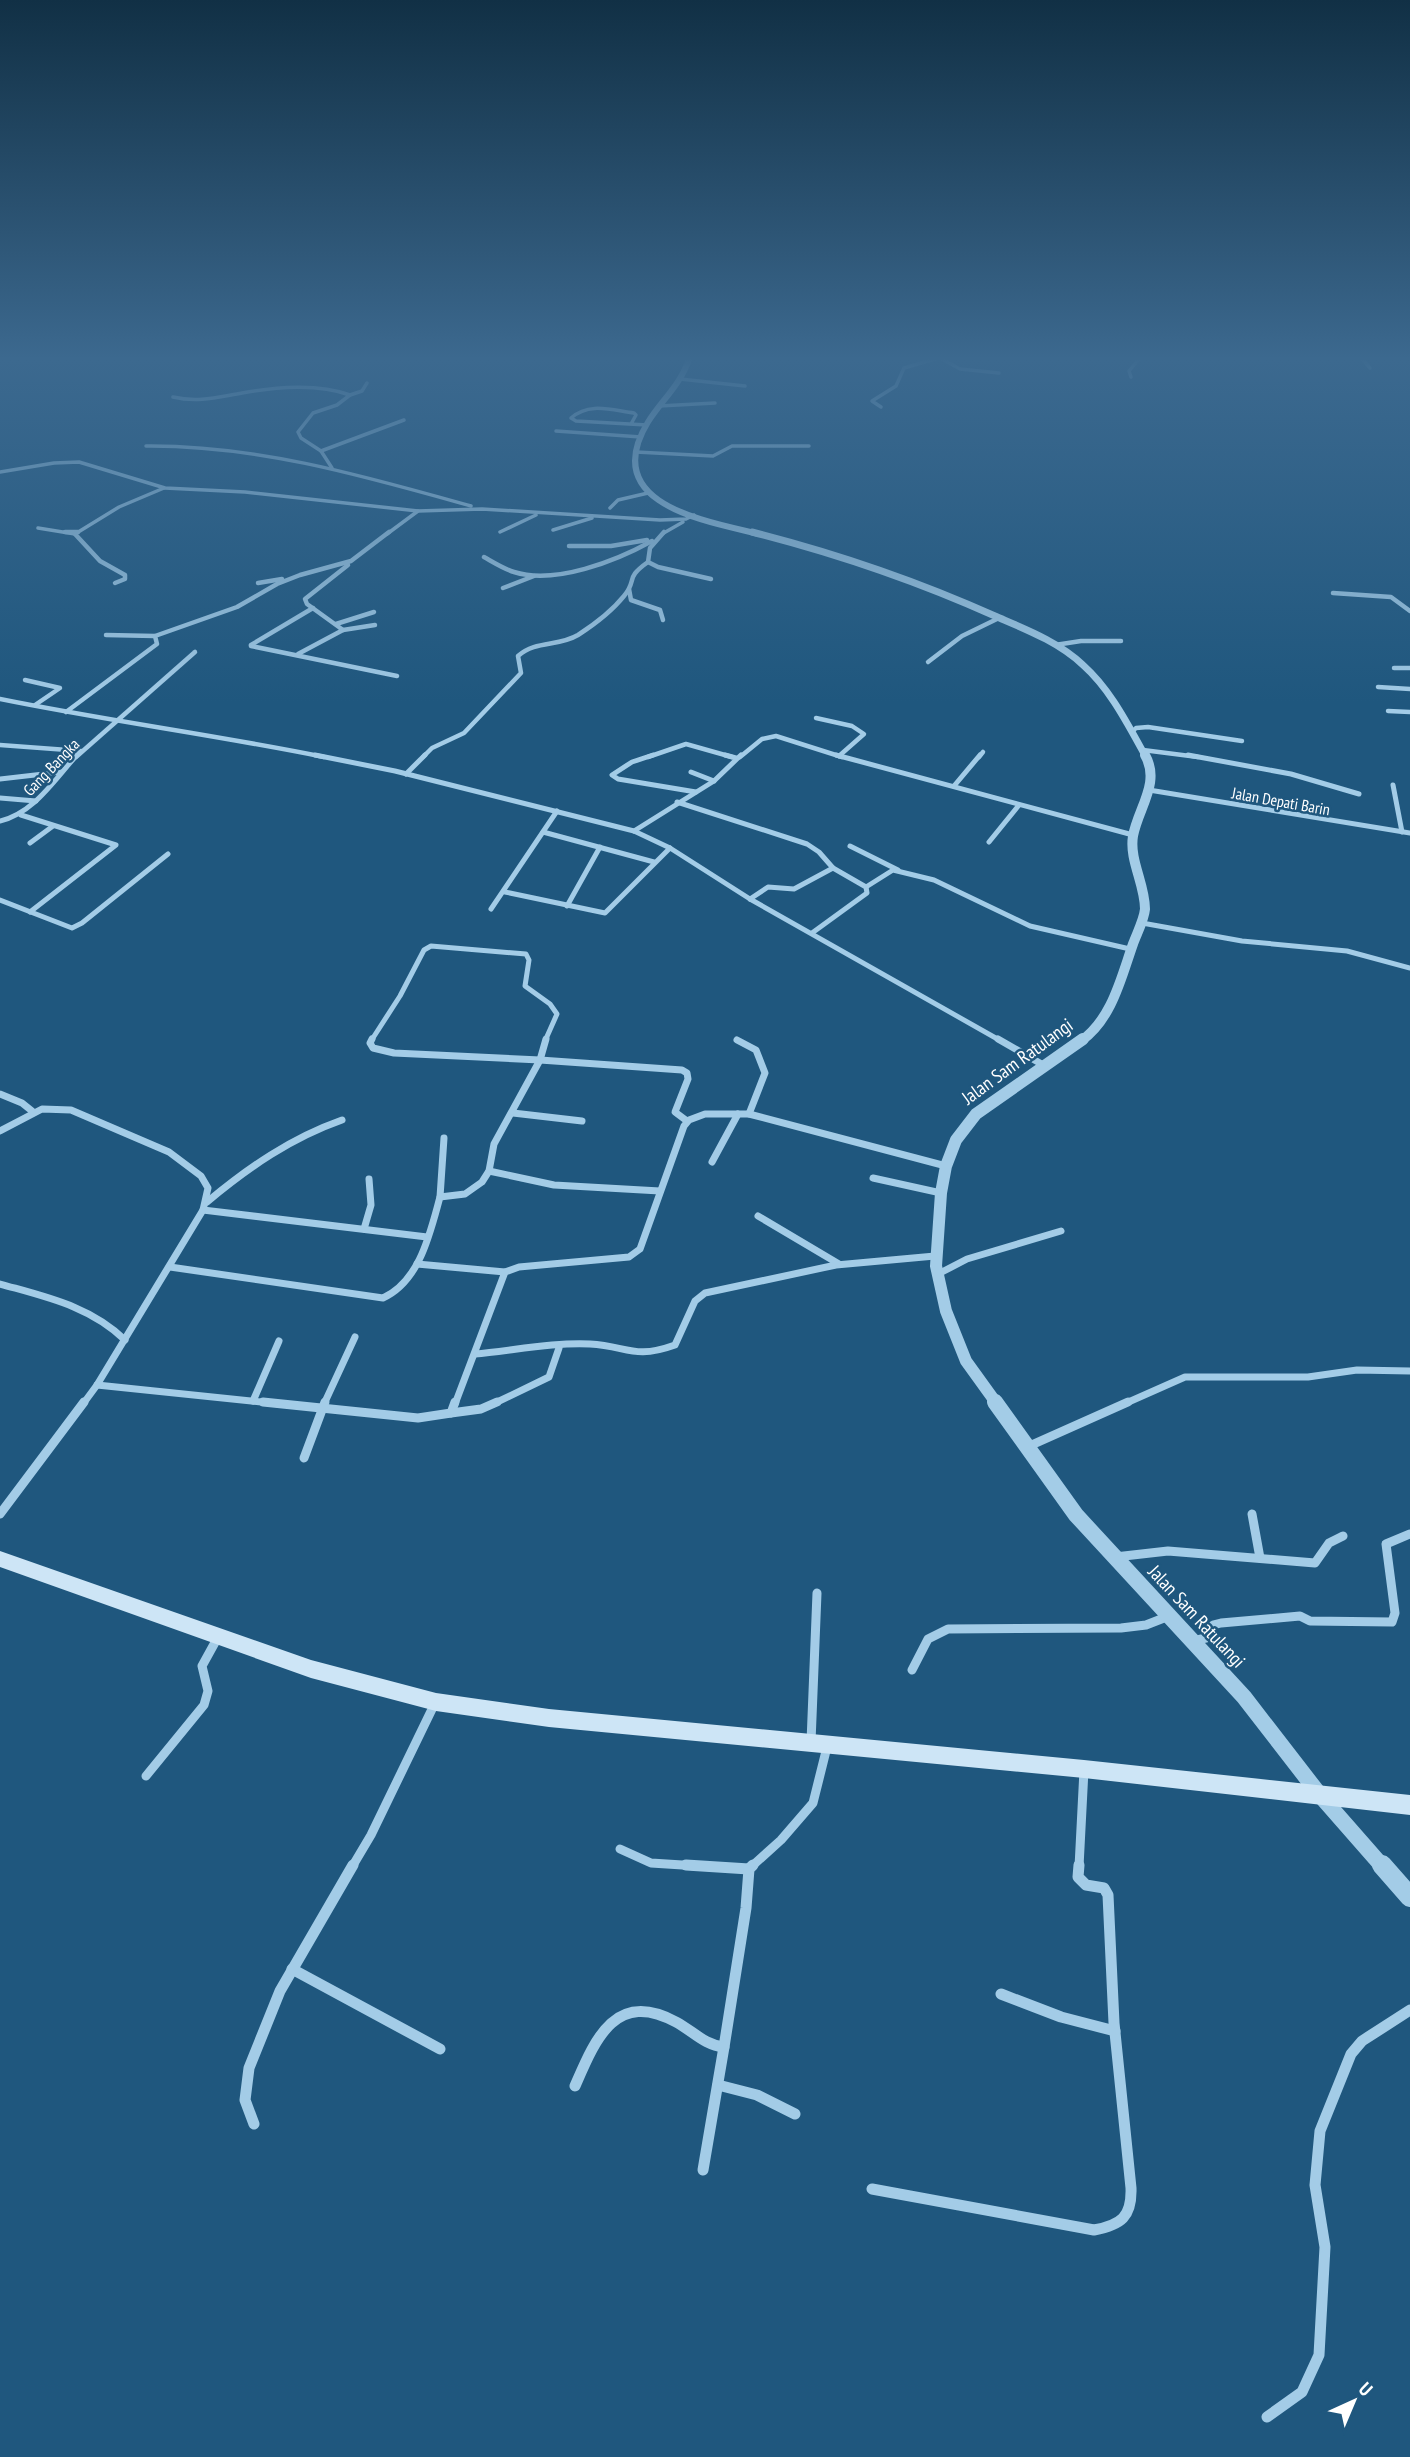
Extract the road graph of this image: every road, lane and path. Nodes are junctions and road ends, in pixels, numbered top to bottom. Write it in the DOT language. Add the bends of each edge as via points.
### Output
graph roads {
  1 [pos="121,474"];
  2 [pos="353,474"];
  3 [pos="640,474"];
  4 [pos="165,488"];
  5 [pos="648,493"];
  6 [pos="610,508"];
  7 [pos="482,509"];
  8 [pos="418,511"];
  9 [pos="537,514"];
  10 [pos="593,517"];
  11 [pos="690,517"];
  12 [pos="38,528"];
  13 [pos="553,530"];
  14 [pos="500,531"];
  15 [pos="75,534"];
  16 [pos="658,538"];
  17 [pos="652,541"];
  18 [pos="569,546"];
  19 [pos="484,557"];
  20 [pos="351,561"];
  21 [pos="648,562"];
  22 [pos="300,575"];
  23 [pos="534,576"];
  24 [pos="711,579"];
  25 [pos="115,583"];
  26 [pos="258,583"];
  27 [pos="503,588"];
  28 [pos="629,589"];
  29 [pos="1333,593"];
  30 [pos="313,608"];
  31 [pos="1410,611"];
  32 [pos="374,612"];
  33 [pos="999,618"];
  34 [pos="663,620"];
  35 [pos="336,624"];
  36 [pos="375,625"];
  37 [pos="343,629"];
  38 [pos="106,635"];
  39 [pos="155,636"];
  40 [pos="1121,641"];
  41 [pos="1055,645"];
  42 [pos="195,652"];
  43 [pos="298,654"];
  44 [pos="928,662"];
  45 [pos="1394,668"];
  46 [pos="1410,668"];
  47 [pos="397,677"];
  48 [pos="25,680"];
  49 [pos="1378,687"];
  50 [pos="1410,689"];
  51 [pos="0,699"];
  52 [pos="35,705"];
  53 [pos="1388,710"];
  54 [pos="66,712"];
  55 [pos="1410,712"];
  56 [pos="816,718"];
  57 [pos="114,722"];
  58 [pos="1132,732"];
  59 [pos="1242,741"];
  60 [pos="0,745"];
  61 [pos="1143,750"];
  62 [pos="81,751"];
  63 [pos="983,752"];
  64 [pos="839,756"];
  65 [pos="736,758"];
  66 [pos="61,772"];
  67 [pos="691,772"];
  68 [pos="406,774"];
  69 [pos="0,779"];
  70 [pos="714,781"];
  71 [pos="1393,785"];
  72 [pos="954,786"];
  73 [pos="1149,790"];
  74 [pos="696,792"];
  75 [pos="1359,794"];
  76 [pos="0,798"];
  77 [pos="36,801"];
  78 [pos="677,802"];
  79 [pos="1019,805"];
  80 [pos="557,811"];
  81 [pos="21,815"];
  82 [pos="0,821"];
  83 [pos="53,826"];
  84 [pos="634,831"];
  85 [pos="543,832"];
  86 [pos="1402,832"];
  87 [pos="1410,833"];
  88 [pos="1133,835"];
  89 [pos="989,842"];
  90 [pos="30,843"];
  91 [pos="850,846"];
  92 [pos="600,847"];
  93 [pos="670,848"];
  94 [pos="168,854"];
  95 [pos="654,862"];
  96 [pos="833,868"];
  97 [pos="898,870"];
  98 [pos="866,887"];
  99 [pos="505,892"];
  100 [pos="750,899"];
  101 [pos="0,900"];
  102 [pos="567,906"];
  103 [pos="491,909"];
  104 [pos="30,912"];
  105 [pos="1142,923"];
  106 [pos="812,933"];
  107 [pos="1130,948"];
  108 [pos="1410,968"];
  109 [pos="737,1040"];
  110 [pos="540,1061"];
  111 [pos="1045,1067"];
  112 [pos="0,1094"];
  113 [pos="32,1111"];
  114 [pos="513,1113"];
  115 [pos="738,1114"];
  116 [pos="749,1114"];
  117 [pos="342,1120"];
  118 [pos="582,1121"];
  119 [pos="687,1121"];
  120 [pos="0,1131"];
  121 [pos="444,1138"];
  122 [pos="712,1162"];
  123 [pos="946,1166"];
  124 [pos="489,1171"];
  125 [pos="873,1178"];
  126 [pos="369,1179"];
  127 [pos="660,1191"];
  128 [pos="941,1193"];
  129 [pos="440,1197"];
  130 [pos="205,1206"];
  131 [pos="758,1216"];
  132 [pos="364,1229"];
  133 [pos="1061,1231"];
  134 [pos="427,1237"];
  135 [pos="935,1256"];
  136 [pos="416,1264"];
  137 [pos="841,1265"];
  138 [pos="170,1267"];
  139 [pos="505,1272"];
  140 [pos="938,1274"];
  141 [pos="0,1284"];
  142 [pos="355,1337"];
  143 [pos="125,1340"];
  144 [pos="279,1341"];
  145 [pos="559,1348"];
  146 [pos="475,1354"];
  147 [pos="1410,1371"];
  148 [pos="97,1385"];
  149 [pos="253,1401"];
  150 [pos="322,1408"];
  151 [pos="451,1413"];
  152 [pos="1026,1447"];
  153 [pos="304,1458"];
  154 [pos="0,1514"];
  155 [pos="1251,1514"];
  156 [pos="1410,1534"];
  157 [pos="1343,1536"];
  158 [pos="1115,1557"];
  159 [pos="1260,1558"];
  160 [pos="0,1559"];
  161 [pos="817,1593"];
  162 [pos="1169,1616"];
  163 [pos="218,1636"];
  164 [pos="1192,1641"];
  165 [pos="912,1670"];
  166 [pos="436,1702"];
  167 [pos="819,1743"];
  168 [pos="1084,1769"];
  169 [pos="146,1776"];
  170 [pos="1320,1794"];
  171 [pos="1410,1805"];
  172 [pos="620,1849"];
  173 [pos="749,1869"];
  174 [pos="1410,1897"];
  175 [pos="292,1969"];
  176 [pos="1001,1994"];
  177 [pos="1410,2010"];
  178 [pos="1115,2031"];
  179 [pos="724,2047"];
  180 [pos="440,2049"];
  181 [pos="718,2085"];
  182 [pos="575,2086"];
  183 [pos="795,2113"];
  184 [pos="254,2124"];
  185 [pos="704,2170"];
  186 [pos="872,2189"];
  187 [pos="1267,2417"];
  1 -- 4 [label="street"];
  2 -- 7 [label="street"];
  3 -- 5 [label="street"];
  4 -- 8 [label="street"];
  4 -- 15 [label="street" via="119,507"];
  5 -- 6 [label="street" via="618,500"];
  5 -- 11 [label="street, Jalan Sam Ratulangi"];
  7 -- 8 [label="street"];
  7 -- 9 [label="street"];
  8 -- 20 [label="street"];
  9 -- 10 [label="street"];
  9 -- 14 [label="street"];
  10 -- 11 [label="street"];
  10 -- 13 [label="street"];
  11 -- 16 [label="street"];
  11 -- 33 [label="street, Jalan Sam Ratulangi" via="848,558"];
  12 -- 15 [label="street"];
  15 -- 25 [label="street" via="100,561 125,575"];
  16 -- 17 [label="street"];
  16 -- 18 [label="street" via="611,546"];
  17 -- 21 [label="street"];
  17 -- 23 [label="street" via="621,558"];
  19 -- 23 [label="street" via="512,572"];
  20 -- 22 [label="street"];
  20 -- 30 [label="street" via="305,599"];
  21 -- 24 [label="street"];
  21 -- 28 [label="street" via="632,573"];
  22 -- 26 [label="street"];
  22 -- 39 [label="street" via="228,611"];
  23 -- 27 [label="street"];
  28 -- 34 [label="street" via="631,600 660,610"];
  28 -- 68 [label="street" via="587,630 565,642 532,645 521,653 521,673 498,698 464,733 436,745"];
  29 -- 31 [label="street" via="1387,596"];
  30 -- 35 [label="street"];
  30 -- 43 [label="street" via="251,646"];
  32 -- 35 [label="street"];
  33 -- 41 [label="street, Jalan Sam Ratulangi"];
  33 -- 44 [label="street" via="962,636"];
  35 -- 37 [label="street"];
  36 -- 37 [label="street"];
  37 -- 43 [label="street"];
  38 -- 39 [label="street"];
  39 -- 54 [label="street" via="157,644"];
  40 -- 41 [label="street"];
  41 -- 58 [label="street, Jalan Sam Ratulangi" via="1075,658 1101,687"];
  42 -- 57 [label="street, Gang Bangka"];
  43 -- 47 [label="street"];
  45 -- 46 [label="street"];
  48 -- 52 [label="street" via="60,687"];
  49 -- 50 [label="street"];
  51 -- 52 [label="street"];
  52 -- 54 [label="street"];
  53 -- 55 [label="street"];
  54 -- 57 [label="street"];
  56 -- 64 [label="street" via="852,726 864,734"];
  57 -- 62 [label="street, Gang Bangka"];
  57 -- 68 [label="street" via="245,741"];
  58 -- 59 [label="street" via="1148,727"];
  58 -- 61 [label="street, Jalan Sam Ratulangi"];
  60 -- 62 [label="street"];
  61 -- 73 [label="street, Jalan Sam Ratulangi" via="1153,777"];
  61 -- 75 [label="street" via="1291,774"];
  62 -- 66 [label="street, Gang Bangka"];
  63 -- 72 [label="street"];
  64 -- 65 [label="street" via="776,736 762,739"];
  64 -- 72 [label="street"];
  65 -- 70 [label="street"];
  65 -- 74 [label="street" via="687,744 632,762 612,775"];
  66 -- 69 [label="street"];
  66 -- 77 [label="street, Gang Bangka"];
  67 -- 70 [label="street"];
  68 -- 80 [label="street"];
  70 -- 74 [label="street"];
  71 -- 86 [label="street"];
  72 -- 79 [label="street"];
  73 -- 86 [label="street, Jalan Depati Barin"];
  73 -- 88 [label="street, Jalan Sam Ratulangi"];
  74 -- 78 [label="street"];
  76 -- 77 [label="street"];
  77 -- 81 [label="street, Gang Bangka"];
  78 -- 84 [label="street"];
  78 -- 96 [label="street" via="807,845"];
  79 -- 88 [label="street"];
  79 -- 89 [label="street"];
  80 -- 84 [label="street"];
  80 -- 85 [label="street"];
  81 -- 82 [label="street, Gang Bangka"];
  81 -- 83 [label="street"];
  83 -- 90 [label="street"];
  83 -- 104 [label="street" via="116,846"];
  84 -- 93 [label="street"];
  85 -- 92 [label="street"];
  85 -- 99 [label="street"];
  86 -- 87 [label="street, Jalan Depati Barin"];
  88 -- 105 [label="street, Jalan Sam Ratulangi" via="1132,851 1142,882"];
  91 -- 97 [label="street"];
  92 -- 95 [label="street"];
  92 -- 102 [label="street"];
  93 -- 95 [label="street"];
  93 -- 100 [label="street"];
  94 -- 104 [label="street" via="76,927"];
  95 -- 102 [label="street" via="607,912"];
  96 -- 98 [label="street"];
  96 -- 100 [label="street" via="794,889 768,887"];
  97 -- 98 [label="street"];
  97 -- 107 [label="street" via="934,880 1030,926"];
  98 -- 106 [label="street" via="867,893"];
  99 -- 102 [label="street"];
  99 -- 103 [label="street"];
  100 -- 106 [label="street"];
  101 -- 104 [label="street"];
  105 -- 107 [label="street, Jalan Sam Ratulangi"];
  105 -- 108 [label="street" via="1238,941 1369,954"];
  106 -- 111 [label="street"];
  107 -- 111 [label="street, Jalan Sam Ratulangi" via="1126,970 1104,1017 1085,1038"];
  109 -- 116 [label="street" via="756,1050 765,1073"];
  110 -- 110 [label="street" via="380,1051 370,1043 427,948 519,951 529,957 525,986 558,1014"];
  110 -- 114 [label="street"];
  110 -- 119 [label="street" via="685,1071 688,1079 675,1112"];
  111 -- 123 [label="street, Jalan Sam Ratulangi" via="976,1114 956,1140"];
  112 -- 113 [label="street"];
  113 -- 120 [label="street"];
  113 -- 130 [label="street" via="58,1106 163,1148 202,1177 208,1189"];
  114 -- 118 [label="street"];
  114 -- 124 [label="street" via="494,1144"];
  115 -- 116 [label="street"];
  115 -- 119 [label="street" via="704,1115"];
  115 -- 122 [label="street"];
  116 -- 123 [label="street"];
  117 -- 130 [label="street" via="258,1159"];
  119 -- 127 [label="street"];
  121 -- 129 [label="street"];
  123 -- 128 [label="street, Jalan Sam Ratulangi"];
  124 -- 127 [label="street" via="554,1185"];
  124 -- 129 [label="street" via="465,1194"];
  125 -- 128 [label="street"];
  126 -- 132 [label="street" via="373,1195"];
  127 -- 139 [label="street" via="635,1254"];
  128 -- 135 [label="street, Jalan Sam Ratulangi"];
  129 -- 134 [label="street"];
  130 -- 132 [label="street"];
  130 -- 138 [label="street"];
  131 -- 137 [label="street"];
  132 -- 134 [label="street"];
  133 -- 140 [label="street" via="959,1262"];
  134 -- 136 [label="street"];
  135 -- 137 [label="street"];
  135 -- 140 [label="street, Jalan Sam Ratulangi"];
  136 -- 138 [label="street" via="396,1292 383,1298"];
  136 -- 139 [label="street"];
  137 -- 145 [label="street" via="705,1293 695,1301 675,1345 653,1353 590,1344"];
  138 -- 143 [label="street"];
  139 -- 146 [label="street"];
  140 -- 152 [label="street, Jalan Sam Ratulangi" via="966,1361"];
  141 -- 143 [label="street" via="91,1312"];
  142 -- 150 [label="street"];
  143 -- 148 [label="street"];
  144 -- 149 [label="street"];
  145 -- 146 [label="street"];
  145 -- 151 [label="street" via="550,1377 543,1382 481,1409"];
  146 -- 151 [label="street"];
  147 -- 152 [label="street" via="1185,1377"];
  148 -- 149 [label="street"];
  148 -- 154 [label="street"];
  149 -- 150 [label="street"];
  150 -- 151 [label="street" via="418,1418"];
  150 -- 153 [label="street"];
  152 -- 158 [label="street, Jalan Sam Ratulangi" via="1076,1515"];
  155 -- 159 [label="street"];
  156 -- 164 [label="street" via="1386,1544 1395,1612 1392,1622 1310,1621 1298,1616 1221,1623 1213,1625 1210,1637"];
  157 -- 159 [label="street" via="1329,1544 1315,1563"];
  158 -- 159 [label="street" via="1168,1551"];
  158 -- 162 [label="street, Jalan Sam Ratulangi"];
  160 -- 163 [label="main road"];
  161 -- 167 [label="street"];
  162 -- 164 [label="street, Jalan Sam Ratulangi"];
  162 -- 165 [label="street" via="1121,1628 940,1629 922,1645"];
  163 -- 166 [label="main road" via="311,1669"];
  163 -- 169 [label="street" via="202,1667 208,1691 204,1705"];
  164 -- 170 [label="street, Jalan Sam Ratulangi"];
  166 -- 167 [label="main road" via="549,1718"];
  166 -- 175 [label="street" via="371,1835"];
  167 -- 168 [label="main road"];
  167 -- 173 [label="street" via="813,1803"];
  168 -- 170 [label="main road"];
  168 -- 178 [label="street" via="1078,1877 1086,1885 1108,1892"];
  170 -- 171 [label="main road"];
  170 -- 174 [label="street, Jalan Sam Ratulangi"];
  172 -- 173 [label="street" via="652,1863"];
  173 -- 179 [label="street"];
  175 -- 180 [label="street"];
  175 -- 184 [label="street" via="249,2068 245,2100"];
  176 -- 178 [label="street"];
  177 -- 187 [label="street" via="1362,2041 1351,2054 1320,2131 1315,2185 1325,2247 1319,2355 1302,2392"];
  178 -- 186 [label="street" via="1132,2206 1125,2221 1094,2230"];
  179 -- 181 [label="street"];
  179 -- 182 [label="street" via="706,2045 682,2025 661,2016 627,2011 602,2029"];
  181 -- 183 [label="street" via="757,2095"];
  181 -- 185 [label="street"];
}
